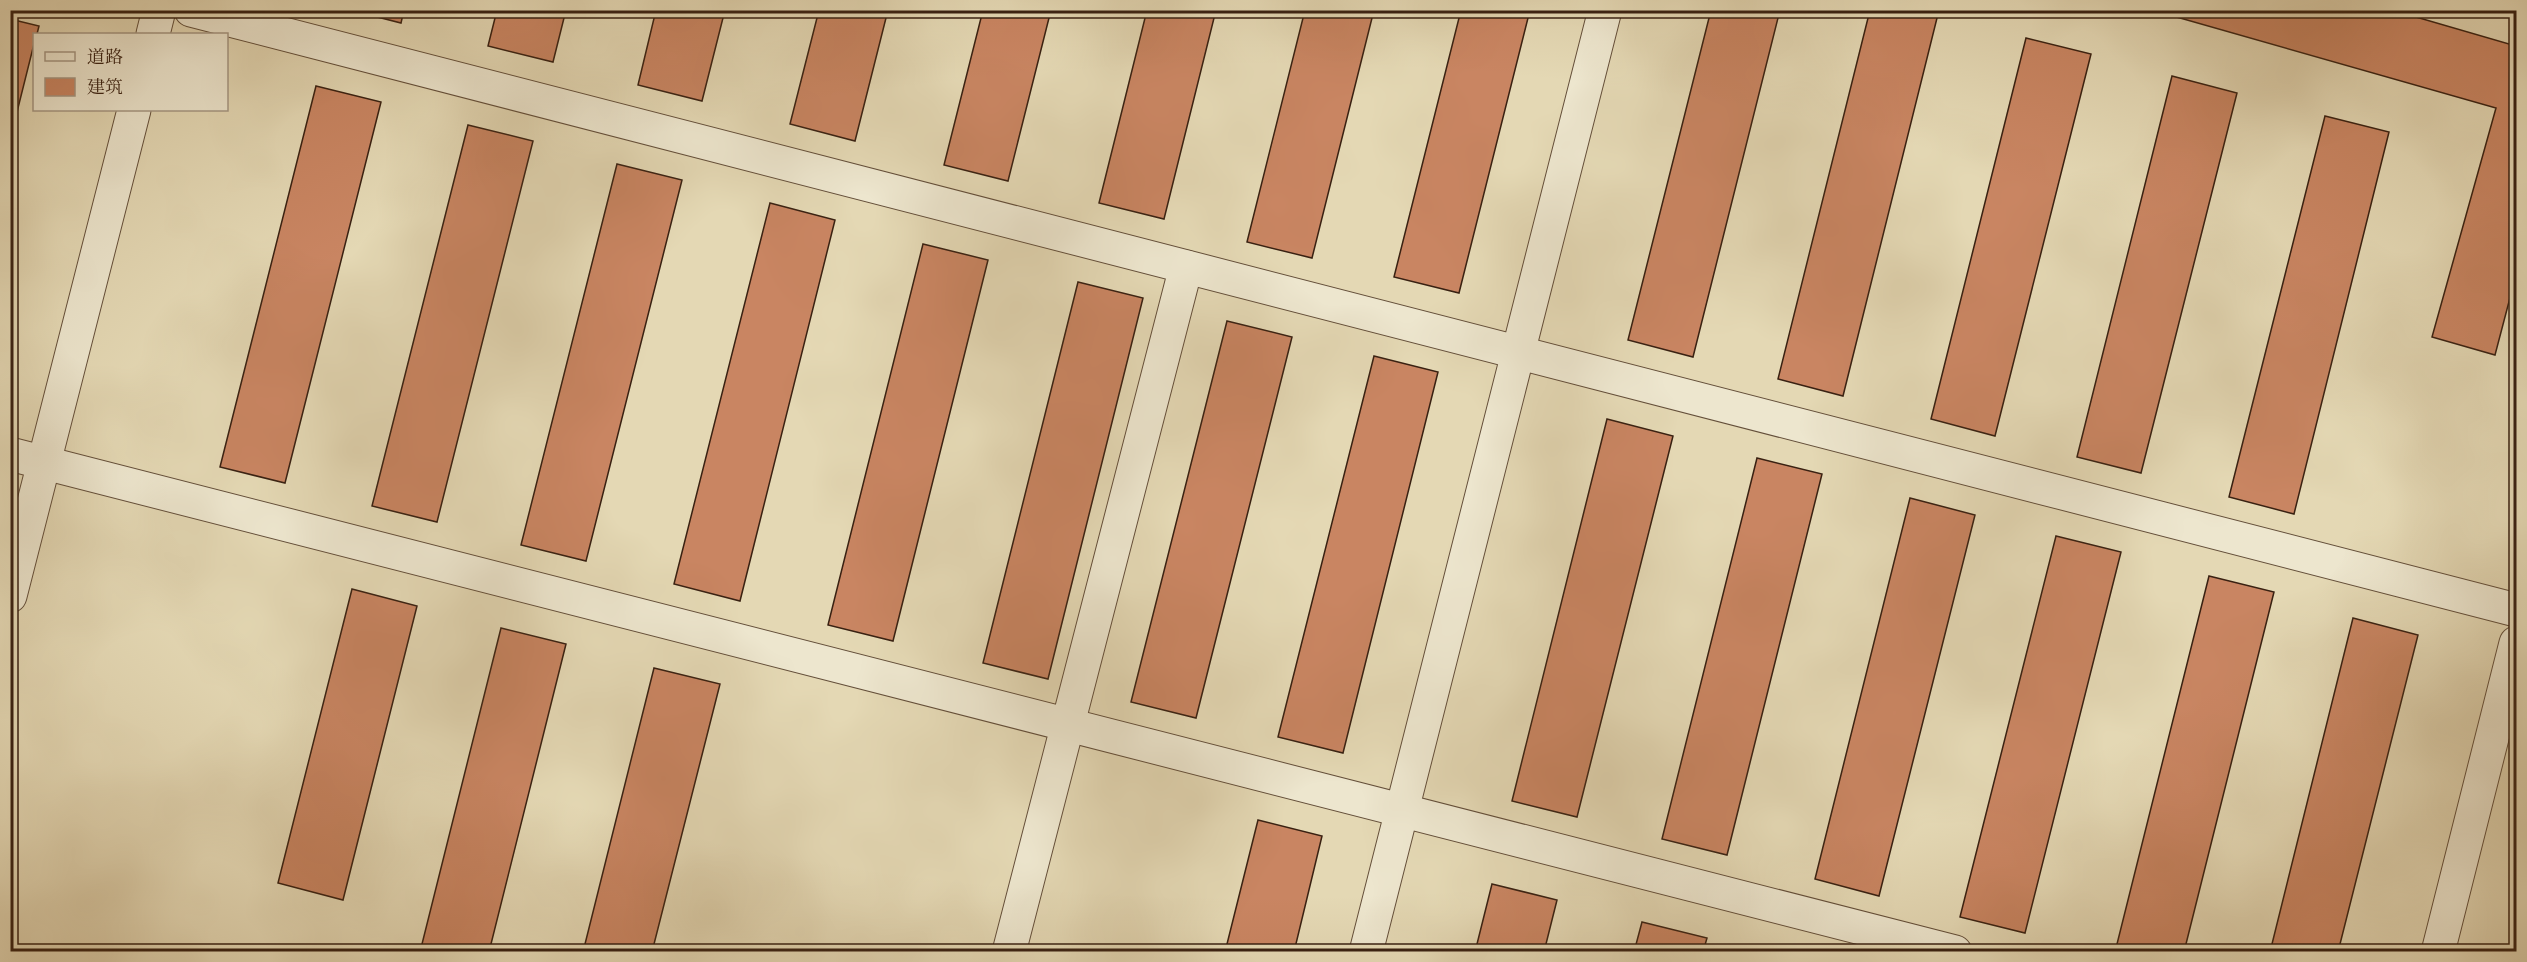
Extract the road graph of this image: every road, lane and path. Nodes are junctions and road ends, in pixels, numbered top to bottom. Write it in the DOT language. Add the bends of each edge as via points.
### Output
graph roads {
  1 [pos="159,10"];
  2 [pos="191,10"];
  3 [pos="1605,10"];
  4 [pos="153,33"];
  5 [pos="134,111"];
  6 [pos="1186,267"];
  7 [pos="1518,352"];
  8 [pos="10,454"];
  9 [pos="44,462"];
  10 [pos="10,596"];
  11 [pos="2517,610"];
  12 [pos="2517,643"];
  13 [pos="1402,810"];
  14 [pos="1009,951"];
  15 [pos="1366,951"];
  16 [pos="1955,951"];
  17 [pos="2438,951"];
  1 -- 4 [label="street"];
  2 -- 6 [label="street"];
  3 -- 7 [label="street"];
  5 -- 9 [label="street"];
  6 -- 7 [label="street"];
  6 -- 14 [label="street"];
  7 -- 11 [label="street"];
  7 -- 13 [label="street"];
  8 -- 9 [label="street"];
  9 -- 10 [label="street"];
  9 -- 13 [label="street"];
  12 -- 17 [label="street"];
  13 -- 15 [label="street"];
  13 -- 16 [label="street"];
}
